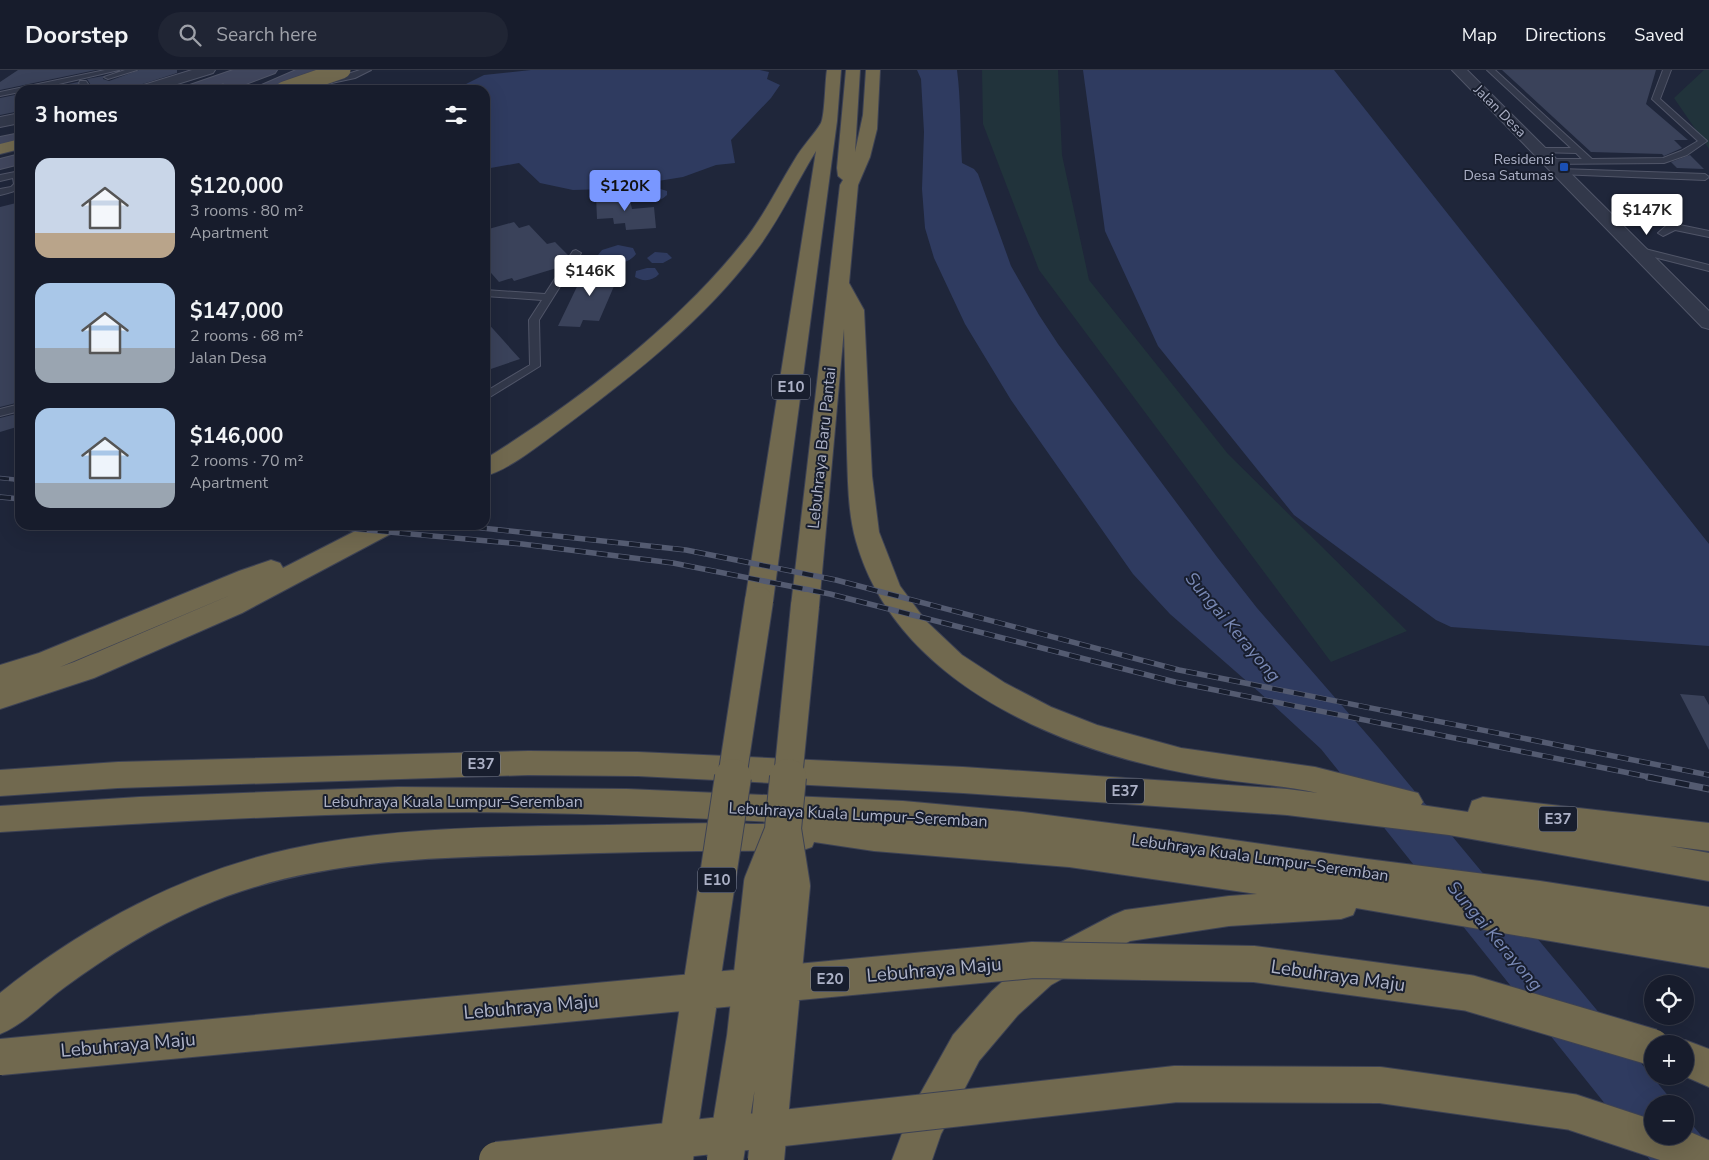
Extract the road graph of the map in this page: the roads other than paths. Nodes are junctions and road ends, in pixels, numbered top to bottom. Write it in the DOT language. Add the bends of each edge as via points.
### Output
graph roads {
  1 [pos="115,70"];
  2 [pos="134,70"];
  3 [pos="208,70"];
  4 [pos="246,70"];
  5 [pos="270,70"];
  6 [pos="290,70"];
  7 [pos="309,70"];
  8 [pos="318,70"];
  9 [pos="367,70"];
  10 [pos="834,70"];
  11 [pos="853,70"];
  12 [pos="873,70"];
  13 [pos="1459,70"];
  14 [pos="1491,70"];
  15 [pos="1666,70"];
  16 [pos="340,75"];
  17 [pos="44,85"];
  18 [pos="91,85"];
  19 [pos="158,85"];
  20 [pos="203,85"];
  21 [pos="230,85"];
  22 [pos="253,85"];
  23 [pos="274,85"];
  24 [pos="303,85"];
  25 [pos="308,85"];
  26 [pos="15,91"];
  27 [pos="0,94"];
  28 [pos="15,97"];
  29 [pos="0,100"];
  30 [pos="15,119"];
  31 [pos="0,122"];
  32 [pos="839,127"];
  33 [pos="11,141"];
  34 [pos="1539,150"];
  35 [pos="1576,151"];
  36 [pos="0,155"];
  37 [pos="1590,162"];
  38 [pos="0,164"];
  39 [pos="1556,167"];
  40 [pos="15,168"];
  41 [pos="15,171"];
  42 [pos="1706,177"];
  43 [pos="0,178"];
  44 [pos="849,185"];
  45 [pos="15,188"];
  46 [pos="0,192"];
  47 [pos="1663,234"];
  48 [pos="1709,234"];
  49 [pos="1637,250"];
  50 [pos="576,253"];
  51 [pos="1709,268"];
  52 [pos="839,283"];
  53 [pos="490,293"];
  54 [pos="547,297"];
  55 [pos="1709,323"];
  56 [pos="490,394"];
  57 [pos="15,408"];
  58 [pos="0,413"];
  59 [pos="490,466"];
  60 [pos="377,530"];
  61 [pos="356,541"];
  62 [pos="0,676"];
  63 [pos="0,698"];
  64 [pos="0,783"];
  65 [pos="1290,789"];
  66 [pos="627,802"];
  67 [pos="0,819"];
  68 [pos="783,829"];
  69 [pos="874,837"];
  70 [pos="1709,837"];
  71 [pos="1709,867"];
  72 [pos="1402,900"];
  73 [pos="1709,923"];
  74 [pos="1709,952"];
  75 [pos="0,1016"];
  76 [pos="1644,1045"];
  77 [pos="0,1057"];
  78 [pos="1694,1062"];
  79 [pos="1709,1068"];
  80 [pos="497,1160"];
  81 [pos="674,1160"];
  82 [pos="724,1160"];
  83 [pos="766,1160"];
  84 [pos="912,1160"];
  85 [pos="1709,1160"];
  1 -- 17 [label="lane"];
  2 -- 18 [label="lane"];
  3 -- 19 [label="street"];
  4 -- 20 [label="main road"];
  5 -- 21 [label="main road"];
  6 -- 22 [label="main road"];
  7 -- 23 [label="main road"];
  8 -- 16 [label="lane" via="317,76"];
  9 -- 16 [label="lane"];
  10 -- 32 [label="highway, E10"];
  11 -- 32 [label="highway"];
  12 -- 44 [label="highway, Lebuhraya Baru Pantai / E10" via="870,131 861,164"];
  13 -- 34 [label="street, Jalan Desa"];
  14 -- 35 [label="lane"];
  15 -- 37 [label="lane" via="1656,99 1703,141 1664,160"];
  16 -- 24 [label="highway, bridge"];
  16 -- 25 [label="lane"];
  26 -- 27 [label="lane"];
  28 -- 29 [label="lane"];
  30 -- 31 [label="street"];
  32 -- 44 [label="highway"];
  32 -- 59 [label="highway" via="812,144 764,228 710,292 588,400"];
  32 -- 81 [label="highway, E10, bridge" via="759,601"];
  33 -- 36 [label="main road"];
  34 -- 35 [label="lane"];
  34 -- 39 [label="street, Jalan Desa"];
  35 -- 37 [label="lane"];
  37 -- 39 [label="lane"];
  38 -- 40 [label="main road"];
  39 -- 42 [label="lane"];
  39 -- 49 [label="street, Jalan Desa"];
  41 -- 43 [label="lane"];
  44 -- 52 [label="highway, Lebuhraya Baru Pantai / E10"];
  45 -- 46 [label="lane"];
  47 -- 48 [label="lane" via="1670,228"];
  49 -- 51 [label="lane"];
  49 -- 55 [label="street, Jalan Desa"];
  50 -- 54 [label="lane"];
  52 -- 65 [label="highway" via="854,310 862,501 869,543 881,576 903,611 928,640 962,670 1045,718 1134,750"];
  52 -- 68 [label="highway, Lebuhraya Baru Pantai / E10, bridge"];
  53 -- 54 [label="lane"];
  54 -- 56 [label="lane" via="534,320 535,366"];
  57 -- 58 [label="lane"];
  60 -- 61 [label="highway"];
  61 -- 62 [label="highway" via="248,577 58,657"];
  61 -- 63 [label="highway" via="232,606 84,670"];
  64 -- 65 [label="highway, Lebuhraya Kuala Lumpur–Seremban / E37" via="118,775 528,763 638,764 963,780"];
  65 -- 70 [label="highway, E37"];
  65 -- 71 [label="highway, Lebuhraya Kuala Lumpur–Seremban / E37" via="1449,822"];
  66 -- 67 [label="highway, Lebuhraya Kuala Lumpur–Seremban / E37" via="360,801"];
  66 -- 69 [label="highway"];
  66 -- 73 [label="highway, Lebuhraya Kuala Lumpur–Seremban / E37" via="903,814 1023,826 1540,896"];
  68 -- 82 [label="highway, bridge" via="762,883 745,1037"];
  68 -- 83 [label="highway, bridge" via="792,886"];
  69 -- 72 [label="highway" via="1069,853"];
  69 -- 75 [label="highway" via="662,836 462,843 329,856 271,867 217,884 124,928 75,958"];
  72 -- 74 [label="highway"];
  72 -- 84 [label="highway" via="1229,911 1125,926 1081,949 1038,973 1005,1003 966,1048 924,1126"];
  76 -- 77 [label="highway, Lebuhraya Maju / E20, bridge" via="1459,992 1254,964 1033,960"];
  78 -- 79 [label="highway"];
  80 -- 85 [label="highway, bridge" via="1176,1084 1380,1084 1572,1112"];
}
